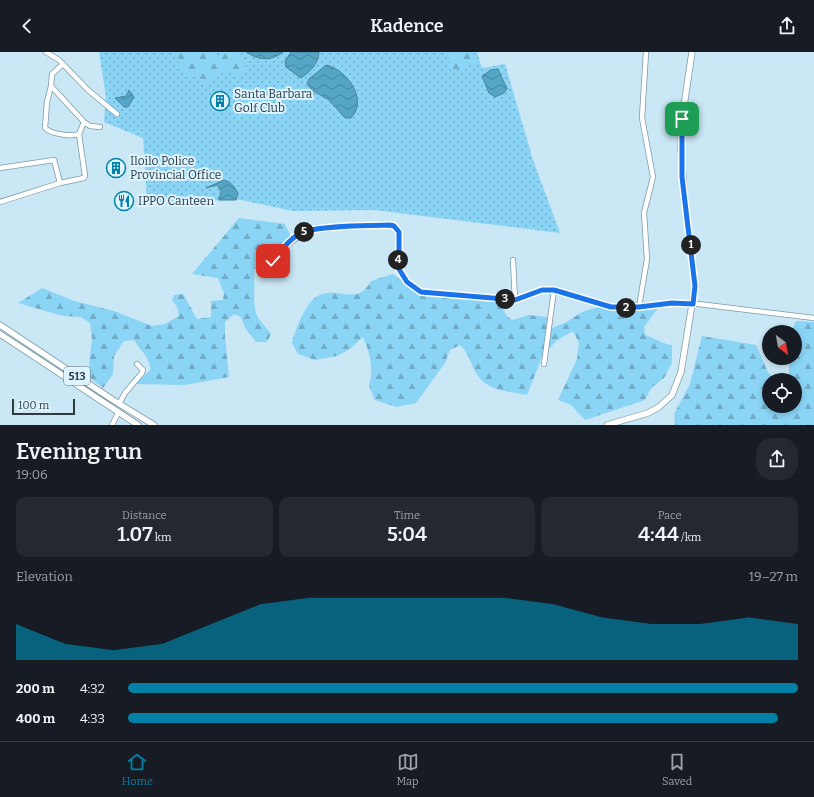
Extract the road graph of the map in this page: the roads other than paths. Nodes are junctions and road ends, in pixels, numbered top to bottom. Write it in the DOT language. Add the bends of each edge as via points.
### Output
graph roads {
  1 [pos="46,52"];
  2 [pos="646,52"];
  3 [pos="692,52"];
  4 [pos="63,64"];
  5 [pos="51,86"];
  6 [pos="117,114"];
  7 [pos="84,122"];
  8 [pos="100,127"];
  9 [pos="79,134"];
  10 [pos="0,168"];
  11 [pos="60,183"];
  12 [pos="0,202"];
  13 [pos="513,260"];
  14 [pos="260,267"];
  15 [pos="554,290"];
  16 [pos="515,300"];
  17 [pos="693,304"];
  18 [pos="639,307"];
  19 [pos="814,318"];
  20 [pos="0,325"];
  21 [pos="0,334"];
  22 [pos="137,364"];
  23 [pos="544,364"];
  24 [pos="119,404"];
  25 [pos="118,413"];
  26 [pos="112,425"];
  27 [pos="138,425"];
  28 [pos="154,425"];
  29 [pos="607,425"];
  1 -- 4 [label="street"];
  2 -- 18 [label="street" via="642,118 653,177 644,212 647,259"];
  3 -- 17 [label="main road" via="682,119 681,148 695,286"];
  4 -- 5 [label="street" via="52,74"];
  4 -- 6 [label="street" via="88,90"];
  5 -- 7 [label="street"];
  5 -- 9 [label="street" via="45,128 69,135"];
  7 -- 8 [label="street" via="90,126"];
  7 -- 9 [label="street"];
  9 -- 11 [label="street" via="85,176"];
  10 -- 11 [label="street" via="52,160 56,163"];
  11 -- 12 [label="street"];
  13 -- 16 [label="street"];
  14 -- 16 [label="street" via="273,261 287,245 306,231 390,225 399,232 399,269 413,288 421,292"];
  15 -- 16 [label="street" via="542,290"];
  15 -- 18 [label="street" via="611,307"];
  15 -- 23 [label="street"];
  17 -- 18 [label="street" via="672,303"];
  17 -- 19 [label="street"];
  17 -- 29 [label="main road" via="681,372 672,394 653,411"];
  20 -- 24 [label="main road, 513"];
  21 -- 25 [label="main road, 513"];
  22 -- 24 [label="street" via="143,370 142,373"];
  24 -- 28 [label="main road, 513"];
  25 -- 26 [label="street"];
  25 -- 27 [label="main road, 513"];
}
